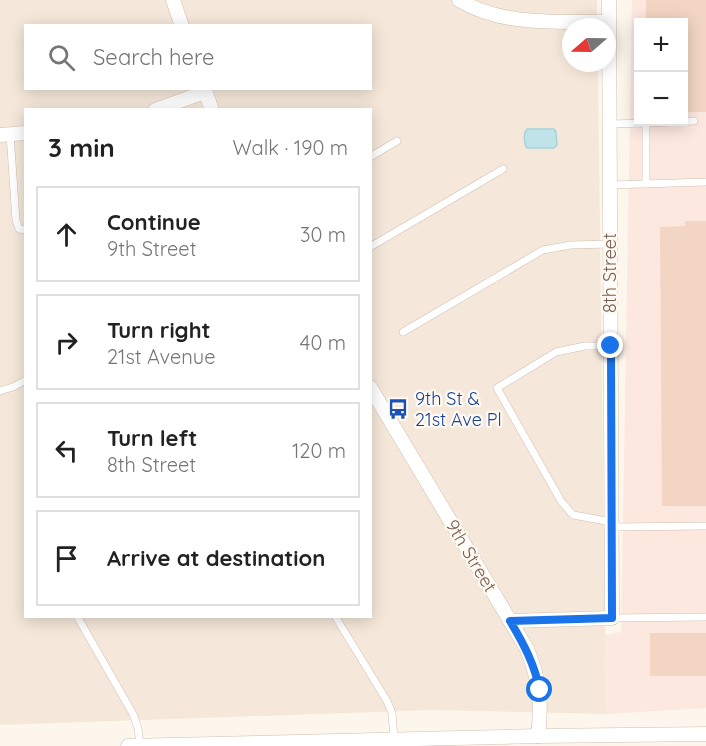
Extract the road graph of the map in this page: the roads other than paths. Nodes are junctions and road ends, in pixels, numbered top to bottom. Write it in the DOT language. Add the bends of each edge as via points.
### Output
graph roads {
  1 [pos="173,0"];
  2 [pos="459,0"];
  3 [pos="609,0"];
  4 [pos="609,18"];
  5 [pos="562,21"];
  6 [pos="181,24"];
  7 [pos="609,72"];
  8 [pos="205,90"];
  9 [pos="160,108"];
  10 [pos="211,108"];
  11 [pos="688,121"];
  12 [pos="694,121"];
  13 [pos="634,123"];
  14 [pos="610,124"];
  15 [pos="646,126"];
  16 [pos="24,133"];
  17 [pos="5,135"];
  18 [pos="397,141"];
  19 [pos="372,157"];
  20 [pos="503,169"];
  21 [pos="706,182"];
  22 [pos="646,184"];
  23 [pos="610,185"];
  24 [pos="24,230"];
  25 [pos="610,244"];
  26 [pos="372,246"];
  27 [pos="403,332"];
  28 [pos="611,346"];
  29 [pos="24,381"];
  30 [pos="0,391"];
  31 [pos="375,404"];
  32 [pos="612,524"];
  33 [pos="706,526"];
  34 [pos="706,617"];
  35 [pos="78,618"];
  36 [pos="336,618"];
  37 [pos="612,618"];
  38 [pos="510,621"];
  39 [pos="706,734"];
  40 [pos="538,736"];
  41 [pos="394,739"];
  42 [pos="412,742"];
  43 [pos="128,746"];
  44 [pos="140,746"];
  1 -- 6 [label="street"];
  2 -- 5 [label="street" via="510,18"];
  3 -- 4 [label="street, 8th Street"];
  7 -- 14 [label="street, 8th Street"];
  8 -- 9 [label="street"];
  8 -- 10 [label="street"];
  11 -- 12 [label="lane"];
  13 -- 14 [label="lane"];
  14 -- 23 [label="street, 8th Street"];
  15 -- 22 [label="lane"];
  16 -- 17 [label="street"];
  17 -- 24 [label="lane" via="16,220"];
  18 -- 19 [label="lane"];
  20 -- 26 [label="lane"];
  21 -- 22 [label="lane"];
  22 -- 23 [label="lane"];
  23 -- 25 [label="street, 8th Street"];
  25 -- 27 [label="lane" via="543,250"];
  25 -- 28 [label="street, 8th Street"];
  28 -- 32 [label="street, 8th Street"];
  28 -- 32 [label="lane" via="556,352 497,388 561,501 573,515"];
  29 -- 30 [label="lane"];
  31 -- 38 [label="street, 9th Street"];
  32 -- 33 [label="lane"];
  32 -- 37 [label="street, 8th Street"];
  34 -- 37 [label="lane"];
  35 -- 44 [label="lane" via="133,714"];
  36 -- 41 [label="lane" via="387,701"];
  37 -- 38 [label="street"];
  38 -- 40 [label="street, 9th Street" via="535,669 541,711"];
  39 -- 40 [label="street"];
  40 -- 42 [label="street"];
  41 -- 42 [label="street"];
  41 -- 44 [label="street"];
  43 -- 44 [label="street"];
}
